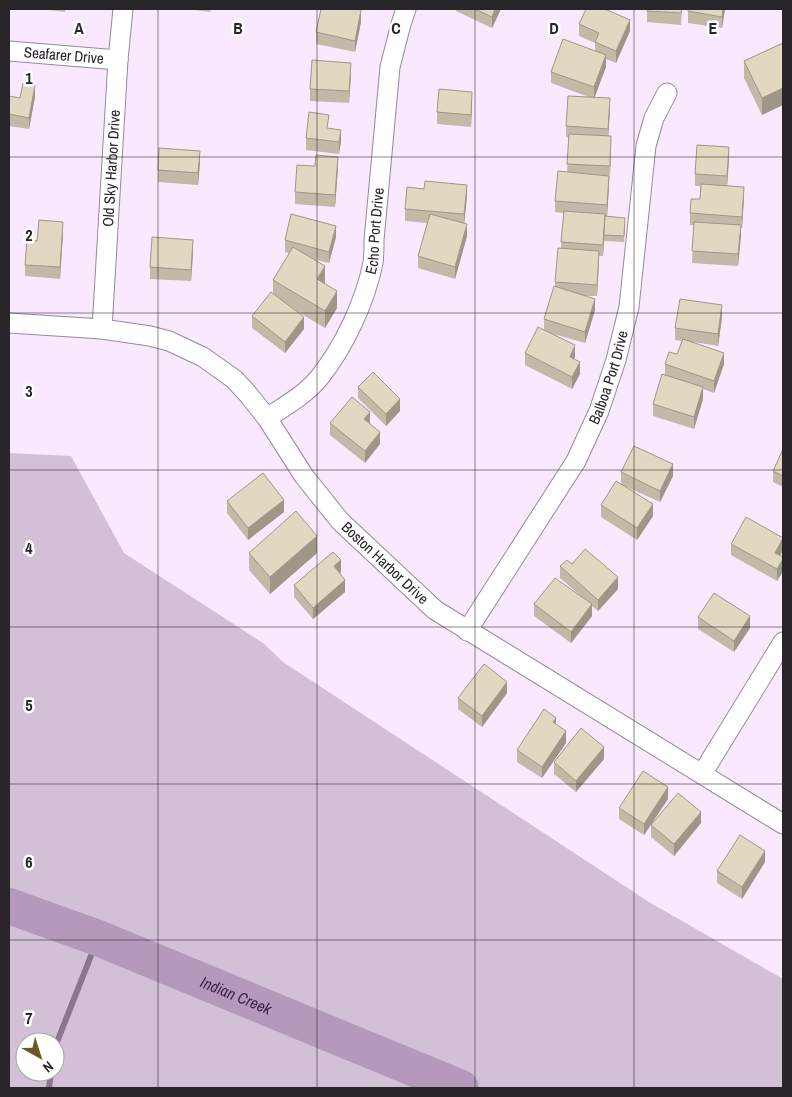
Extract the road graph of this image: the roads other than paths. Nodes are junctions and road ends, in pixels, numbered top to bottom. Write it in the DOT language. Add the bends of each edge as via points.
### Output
graph roads {
  1 [pos="124,9"];
  2 [pos="406,9"];
  3 [pos="9,51"];
  4 [pos="118,60"];
  5 [pos="666,94"];
  6 [pos="9,323"];
  7 [pos="102,328"];
  8 [pos="267,418"];
  9 [pos="467,631"];
  10 [pos="783,642"];
  11 [pos="702,774"];
  12 [pos="783,824"];
  1 -- 4 [label="street, Old Sky Harbor Drive"];
  2 -- 8 [label="street, Echo Port Drive" via="390,67 373,261 366,286 347,336 318,379"];
  3 -- 4 [label="street, Seafarer Drive"];
  4 -- 7 [label="street, Old Sky Harbor Drive"];
  5 -- 9 [label="street, Balboa Port Drive" via="654,118 646,146 629,306 599,411 576,461"];
  6 -- 7 [label="street, Boston Harbor Drive"];
  7 -- 8 [label="street, Boston Harbor Drive" via="169,341 203,356 234,379"];
  8 -- 9 [label="street, Boston Harbor Drive" via="304,476 340,521 435,610"];
  9 -- 11 [label="street, Boston Harbor Drive"];
  10 -- 11 [label="street"];
  11 -- 12 [label="street, Boston Harbor Drive"];
}
